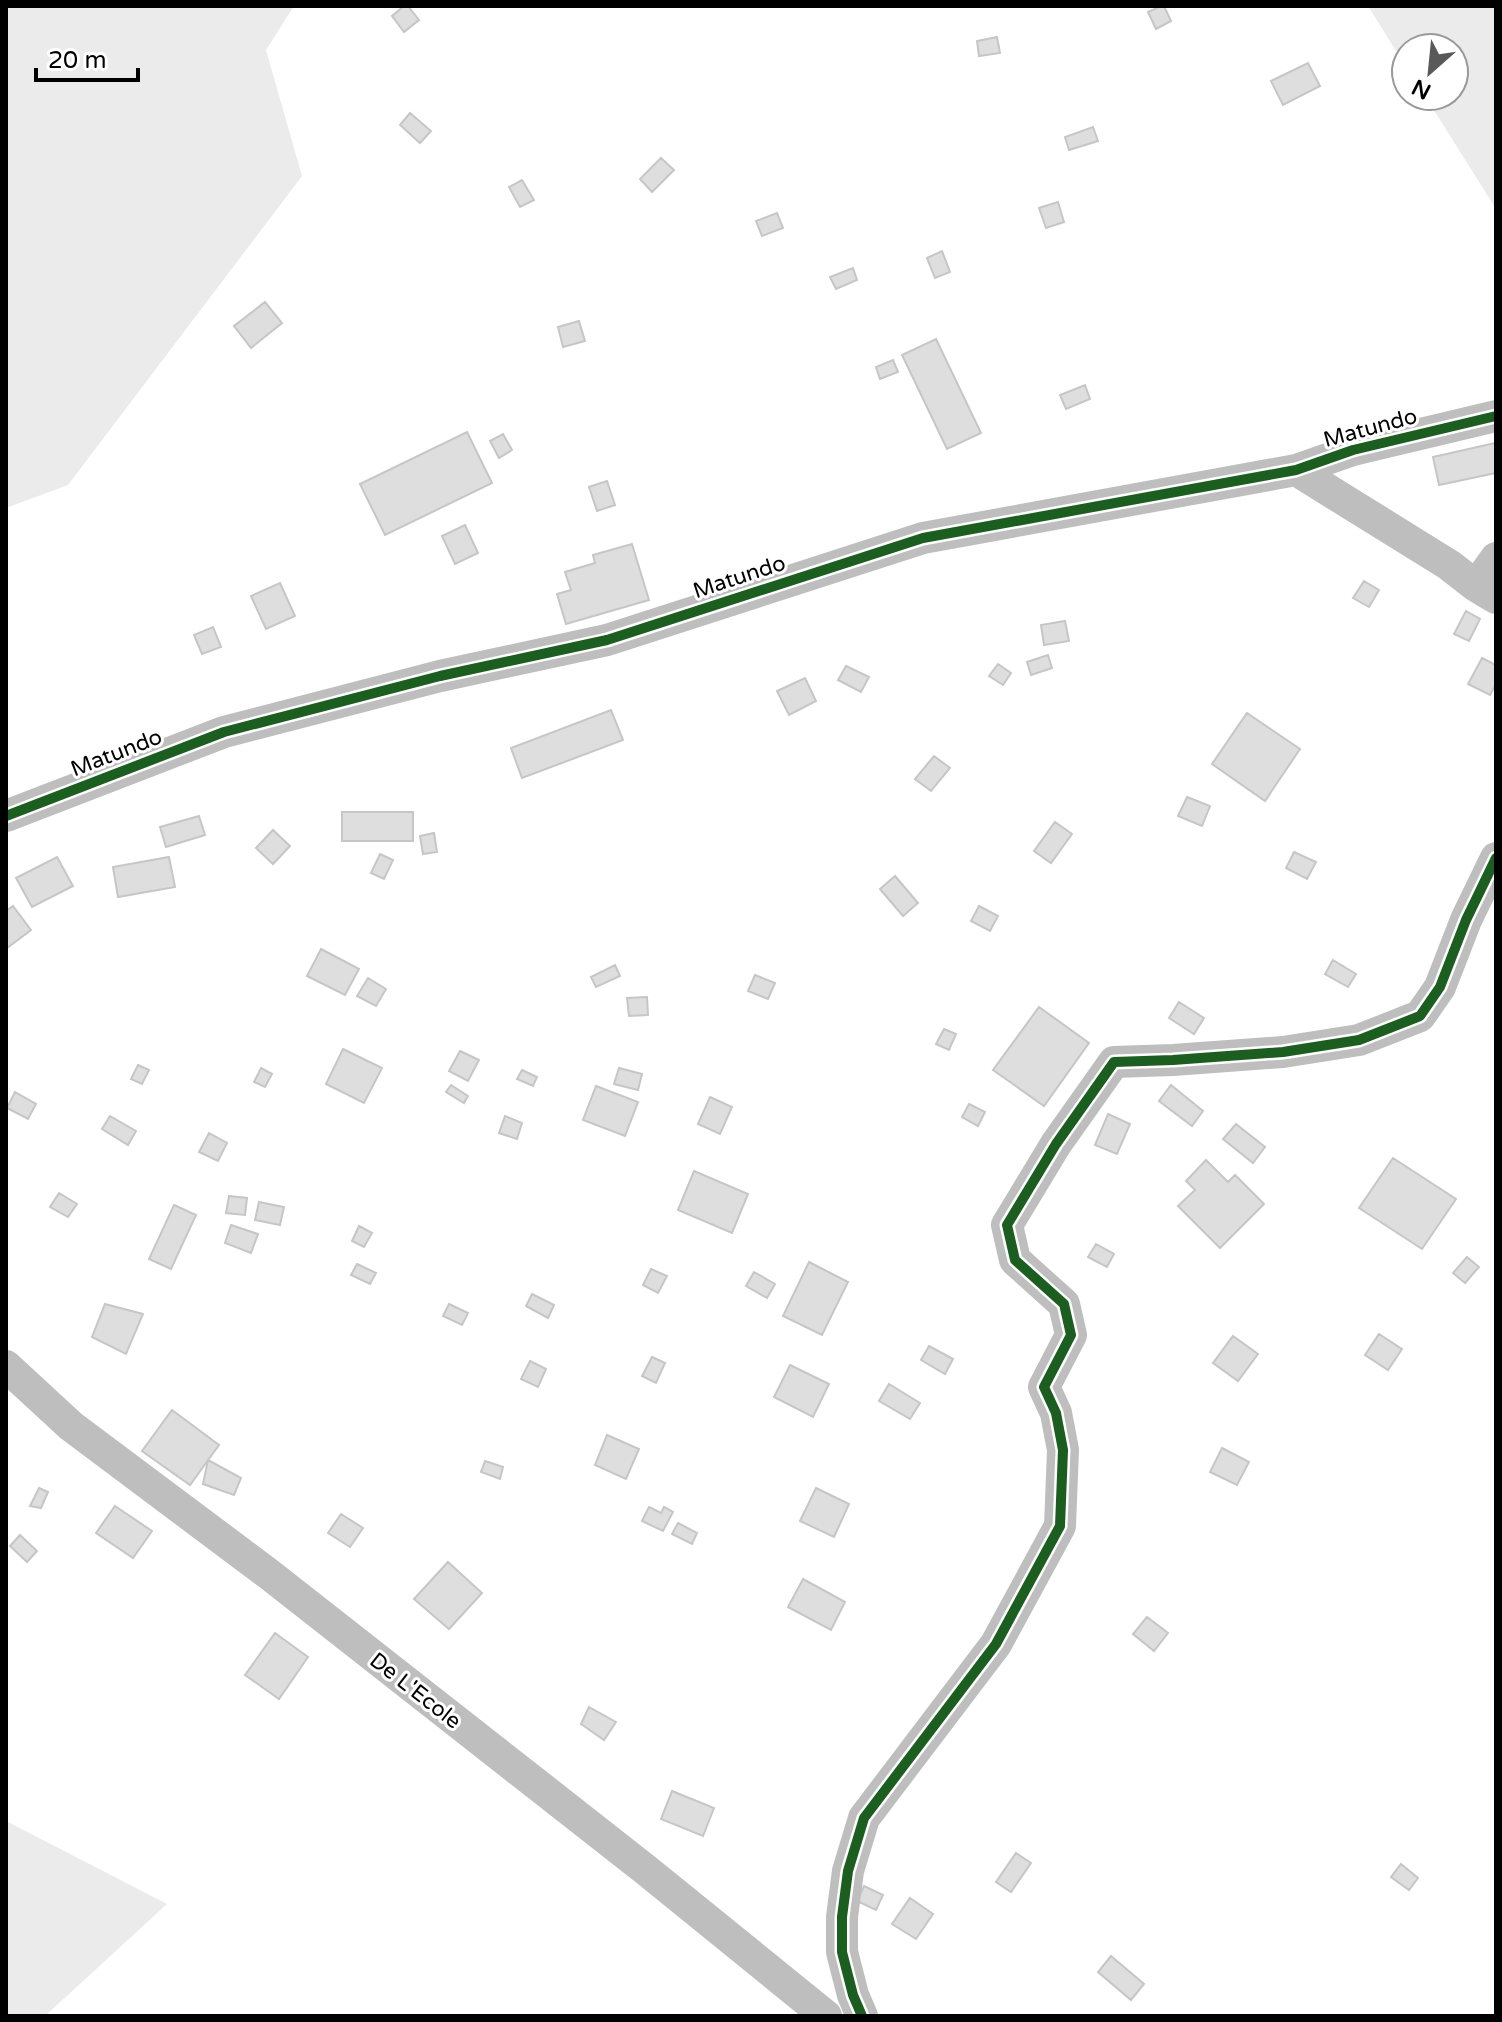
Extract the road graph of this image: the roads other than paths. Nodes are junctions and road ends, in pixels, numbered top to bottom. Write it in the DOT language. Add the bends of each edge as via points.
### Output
graph roads {
  1 [pos="1496,416"];
  2 [pos="1296,470"];
  3 [pos="1496,558"];
  4 [pos="1486,592"];
  5 [pos="6,816"];
  6 [pos="1496,858"];
  7 [pos="6,1366"];
  8 [pos="826,2016"];
  9 [pos="862,2016"];
  1 -- 2 [label="street, Matundo" via="1353,450"];
  2 -- 4 [label="street"];
  2 -- 5 [label="street, Matundo" via="923,538 607,640 440,676 224,732"];
  3 -- 4 [label="street"];
  6 -- 9 [label="street" via="1440,987 1420,1016 1359,1040 1283,1052 1114,1062 1007,1225 1015,1260 1064,1304 1071,1335 1044,1387 1063,1450 1060,1526 996,1644 864,1818 848,1871 842,1928 842,1952"];
  7 -- 8 [label="street, De L'Ecole" via="71,1426 270,1575"];
}
